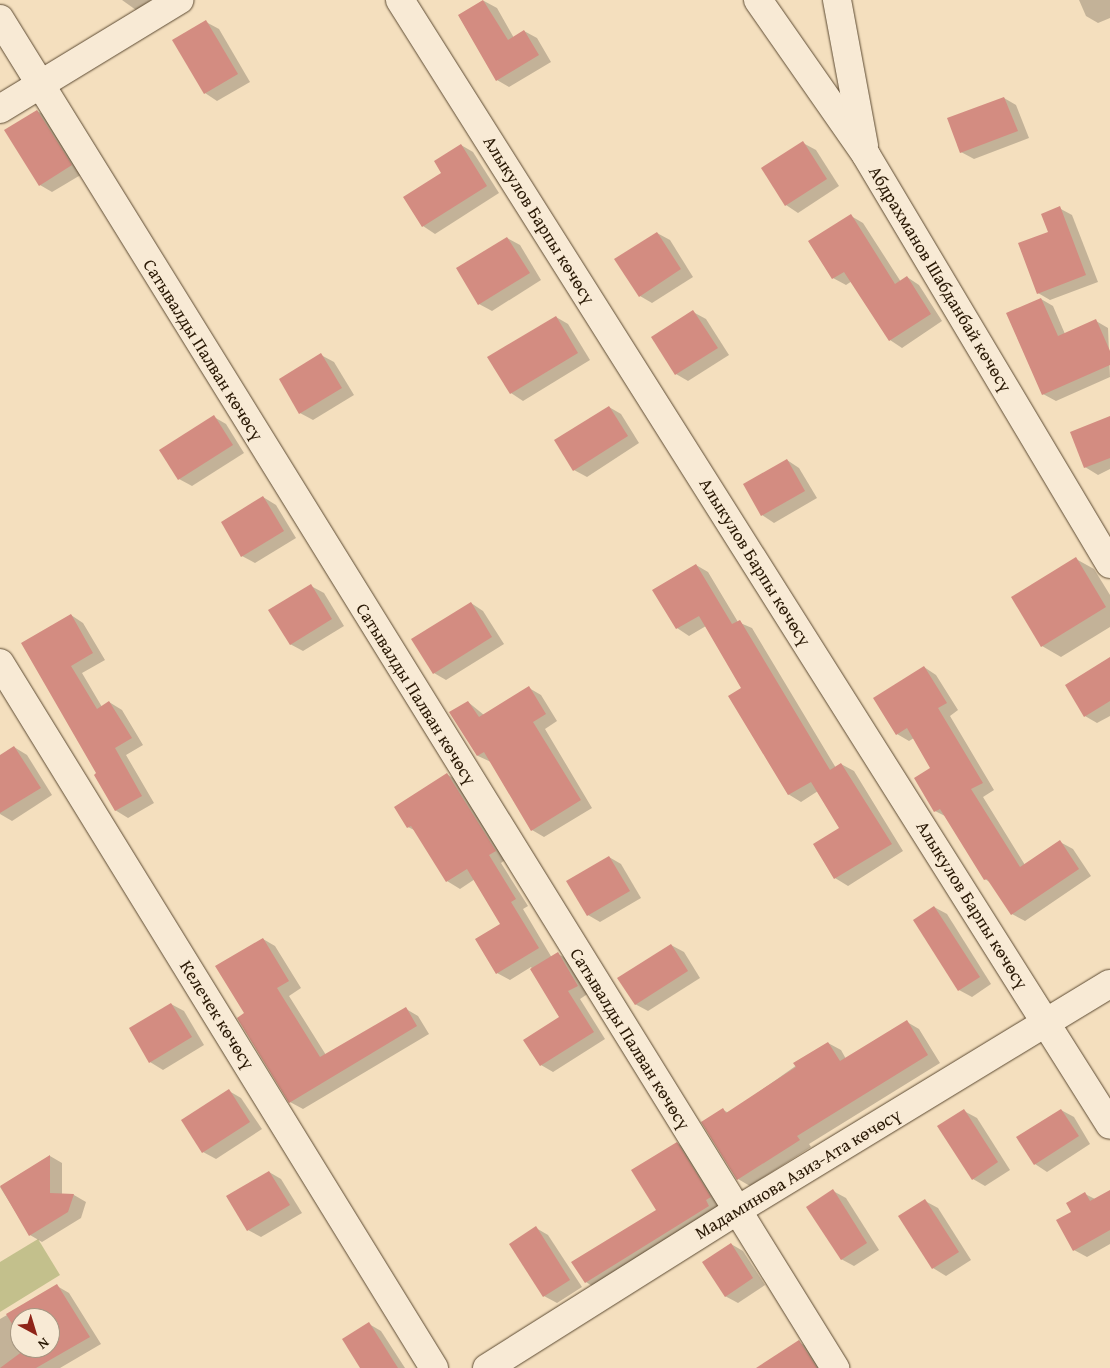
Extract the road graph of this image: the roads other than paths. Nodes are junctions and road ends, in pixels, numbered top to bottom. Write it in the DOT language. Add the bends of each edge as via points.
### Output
graph roads {
  1 [pos="179,0"];
  2 [pos="400,0"];
  3 [pos="758,0"];
  4 [pos="837,0"];
  5 [pos="0,20"];
  6 [pos="39,85"];
  7 [pos="0,109"];
  8 [pos="866,155"];
  9 [pos="1110,564"];
  10 [pos="0,662"];
  11 [pos="1110,984"];
  12 [pos="1046,1023"];
  13 [pos="1110,1125"];
  14 [pos="736,1211"];
  15 [pos="434,1368"];
  16 [pos="487,1368"];
  17 [pos="835,1368"];
  1 -- 6 [label="street"];
  2 -- 12 [label="street, Алыкулов Барпы көчөсү"];
  3 -- 8 [label="street, Абдрахманов Шабданбай көчөсү"];
  4 -- 8 [label="street"];
  5 -- 6 [label="street, Сатывалды Палван көчөсү"];
  6 -- 7 [label="street"];
  6 -- 14 [label="street, Сатывалды Палван көчөсү"];
  8 -- 9 [label="street, Абдрахманов Шабданбай көчөсү"];
  10 -- 15 [label="street, Келечек көчөсү"];
  11 -- 12 [label="street, Мадаминова Азиз-Ата көчөсү"];
  12 -- 13 [label="street, Алыкулов Барпы көчөсү"];
  12 -- 14 [label="street, Мадаминова Азиз-Ата көчөсү"];
  14 -- 16 [label="street, Мадаминова Азиз-Ата көчөсү"];
  14 -- 17 [label="street, Сатывалды Палван көчөсү"];
}
